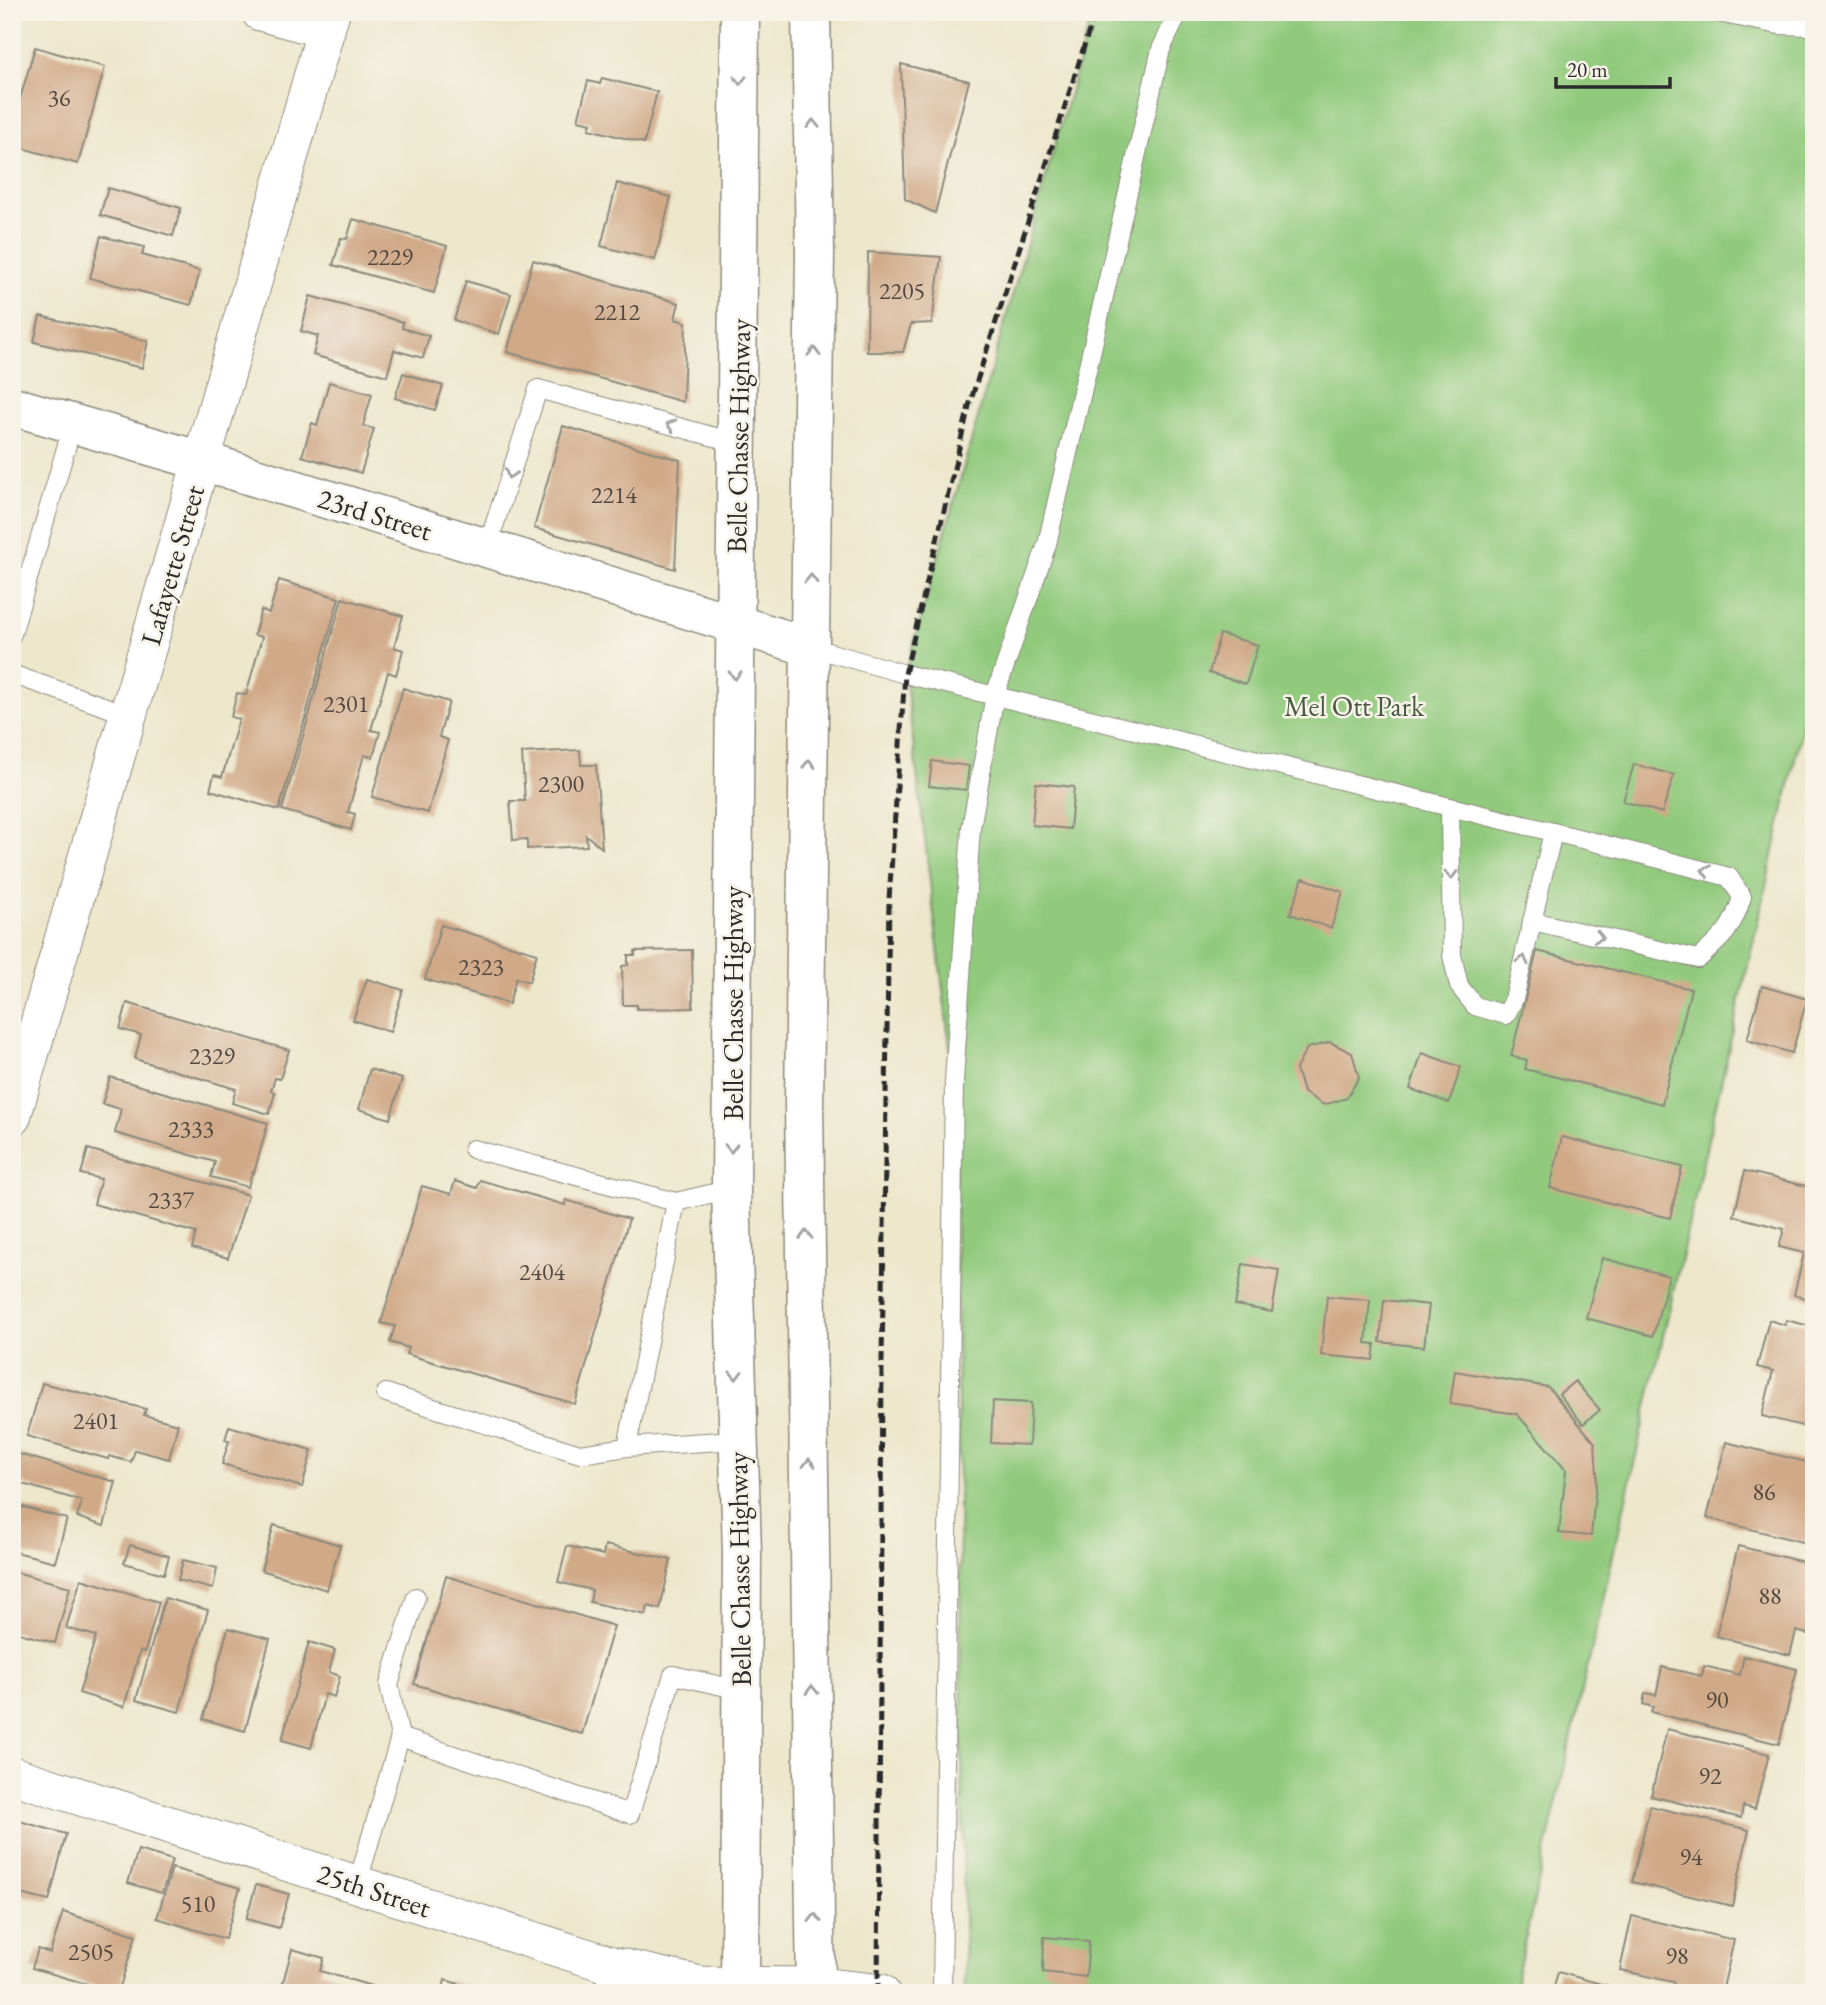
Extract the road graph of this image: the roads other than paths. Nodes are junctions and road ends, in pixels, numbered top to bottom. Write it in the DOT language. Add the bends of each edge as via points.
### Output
graph roads {
  1 [pos="260,12"];
  2 [pos="740,12"];
  3 [pos="810,12"];
  4 [pos="1179,12"];
  5 [pos="1713,12"];
  6 [pos="329,21"];
  7 [pos="1814,26"];
  8 [pos="12,406"];
  9 [pos="73,424"];
  10 [pos="737,443"];
  11 [pos="202,461"];
  12 [pos="487,548"];
  13 [pos="736,625"];
  14 [pos="12,634"];
  15 [pos="810,648"];
  16 [pos="12,672"];
  17 [pos="995,695"];
  18 [pos="129,715"];
  19 [pos="1450,807"];
  20 [pos="1553,832"];
  21 [pos="1532,921"];
  22 [pos="24,1030"];
  23 [pos="12,1117"];
  24 [pos="473,1149"];
  25 [pos="731,1188"];
  26 [pos="676,1202"];
  27 [pos="386,1393"];
  28 [pos="737,1440"];
  29 [pos="627,1447"];
  30 [pos="416,1597"];
  31 [pos="740,1690"];
  32 [pos="400,1737"];
  33 [pos="12,1775"];
  34 [pos="357,1885"];
  35 [pos="607,1979"];
  36 [pos="740,1989"];
  37 [pos="816,1989"];
  38 [pos="881,1993"];
  39 [pos="942,1993"];
  1 -- 6 [label="street"];
  2 -- 10 [label="main road, Belle Chasse Highway, one-way"];
  15 -- 3 [label="main road, one-way" via="815,253"];
  4 -- 17 [label="lane" via="1161,49 1047,544"];
  5 -- 7 [label="lane" via="1779,25"];
  6 -- 11 [label="street, Lafayette Street"];
  8 -- 9 [label="main road, 23rd Street"];
  9 -- 11 [label="main road, 23rd Street"];
  9 -- 14 [label="lane"];
  10 -- 12 [label="lane, one-way" via="538,389"];
  10 -- 13 [label="main road, Belle Chasse Highway"];
  11 -- 12 [label="main road, 23rd Street"];
  11 -- 18 [label="street, Lafayette Street"];
  12 -- 13 [label="main road, 23rd Street"];
  13 -- 15 [label="main road, 23rd Street"];
  13 -- 25 [label="main road, Belle Chasse Highway, one-way"];
  15 -- 17 [label="lane"];
  37 -- 15 [label="main road, one-way" via="804,1103"];
  16 -- 18 [label="lane"];
  17 -- 19 [label="lane"];
  17 -- 39 [label="lane" via="971,828 954,1081"];
  18 -- 22 [label="street, Lafayette Street"];
  19 -- 20 [label="lane"];
  19 -- 21 [label="lane, one-way" via="1452,955 1460,986 1475,1006 1506,1016"];
  20 -- 21 [label="lane"];
  21 -- 20 [label="lane, one-way" via="1698,959 1725,935 1742,897 1729,877"];
  22 -- 23 [label="street, Lafayette Street"];
  24 -- 26 [label="lane"];
  25 -- 26 [label="lane"];
  25 -- 28 [label="main road, Belle Chasse Highway, one-way"];
  26 -- 29 [label="lane"];
  27 -- 29 [label="lane" via="580,1454"];
  28 -- 29 [label="lane"];
  28 -- 31 [label="main road, Belle Chasse Highway" via="742,1552"];
  30 -- 32 [label="lane" via="389,1685"];
  31 -- 32 [label="lane" via="673,1675 630,1814"];
  31 -- 36 [label="main road, Belle Chasse Highway"];
  32 -- 34 [label="lane"];
  33 -- 34 [label="street, 25th Street"];
  34 -- 35 [label="street, 25th Street"];
  35 -- 36 [label="street, 25th Street"];
  36 -- 37 [label="street, 25th Street"];
  37 -- 38 [label="street, 25th Street"];
}
